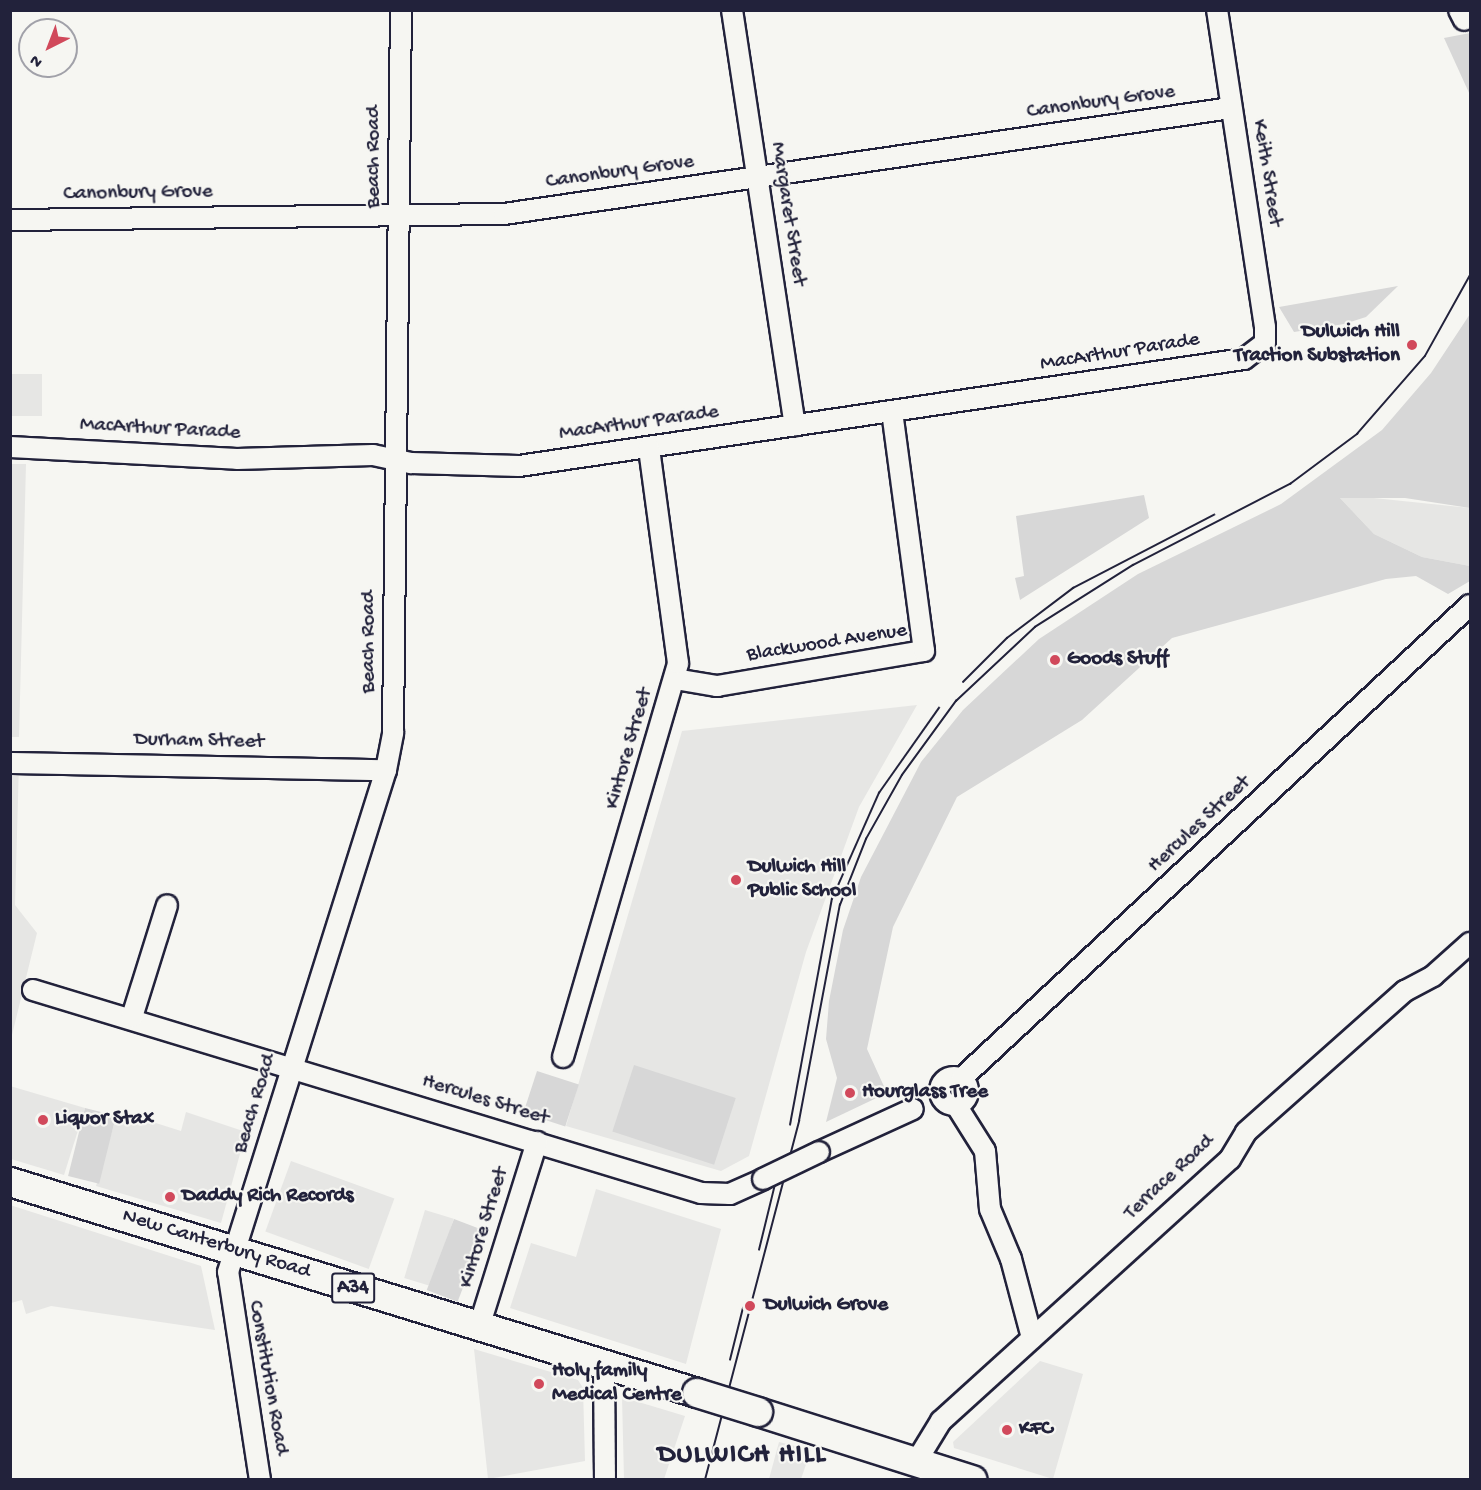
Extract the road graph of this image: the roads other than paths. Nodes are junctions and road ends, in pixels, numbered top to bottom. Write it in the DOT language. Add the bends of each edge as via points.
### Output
graph roads {
  1 [pos="401,10"];
  2 [pos="732,10"];
  3 [pos="1217,10"];
  4 [pos="1231,108"];
  5 [pos="757,177"];
  6 [pos="399,214"];
  7 [pos="10,220"];
  8 [pos="1265,343"];
  9 [pos="892,412"];
  10 [pos="795,425"];
  11 [pos="10,447"];
  12 [pos="649,448"];
  13 [pos="396,459"];
  14 [pos="1470,605"];
  15 [pos="675,680"];
  16 [pos="10,763"];
  17 [pos="386,770"];
  18 [pos="167,904"];
  19 [pos="1470,943"];
  20 [pos="33,990"];
  21 [pos="132,1017"];
  22 [pos="563,1057"];
  23 [pos="292,1068"];
  24 [pos="913,1109"];
  25 [pos="537,1142"];
  26 [pos="10,1182"];
  27 [pos="235,1251"];
  28 [pos="479,1327"];
  29 [pos="1032,1338"];
  30 [pos="604,1365"];
  31 [pos="916,1462"];
  32 [pos="260,1479"];
  33 [pos="605,1479"];
  34 [pos="972,1479"];
  1 -- 6 [label="street, Beach Road"];
  2 -- 5 [label="street, Margaret Street"];
  3 -- 4 [label="street, Keith Street"];
  4 -- 5 [label="street, Canonbury Grove"];
  4 -- 8 [label="street, Keith Street"];
  5 -- 6 [label="street, Canonbury Grove" via="504,214"];
  5 -- 10 [label="street, Margaret Street"];
  6 -- 7 [label="street, Canonbury Grove"];
  6 -- 13 [label="street, Beach Road"];
  8 -- 9 [label="street, MacArthur Parade" via="1244,359"];
  9 -- 10 [label="street, MacArthur Parade"];
  9 -- 15 [label="street, Blackwood Avenue" via="927,644 919,656 717,686"];
  10 -- 12 [label="street, MacArthur Parade"];
  11 -- 13 [label="street, MacArthur Parade" via="237,459"];
  12 -- 13 [label="street, MacArthur Parade" via="519,466"];
  12 -- 15 [label="street, Kintore Street" via="678,653"];
  13 -- 17 [label="street, Beach Road" via="394,694"];
  14 -- 29 [label="street, Hercules Street" via="962,1078 968,1094 956,1105 985,1151 990,1209 1011,1259"];
  15 -- 22 [label="street, Kintore Street"];
  16 -- 17 [label="street, Durham Street"];
  17 -- 23 [label="street, Beach Road"];
  18 -- 21 [label="street"];
  19 -- 29 [label="street, Terrace Road" via="1433,976 1405,992 1246,1132 1230,1159"];
  20 -- 21 [label="street, Hercules Street"];
  21 -- 23 [label="street, Hercules Street"];
  23 -- 25 [label="street, Hercules Street"];
  23 -- 27 [label="street, Beach Road"];
  24 -- 25 [label="street, Hercules Street, bridge" via="730,1194 711,1195"];
  25 -- 28 [label="street, Kintore Street"];
  26 -- 27 [label="highway, New Canterbury Road / A34"];
  27 -- 28 [label="highway, New Canterbury Road / A34"];
  27 -- 32 [label="street, Constitution Road" via="227,1288"];
  28 -- 30 [label="highway, New Canterbury Road / A34"];
  29 -- 31 [label="street, Terrace Road" via="941,1421"];
  30 -- 31 [label="highway, New Canterbury Road / A34, bridge"];
  30 -- 33 [label="street"];
  31 -- 34 [label="highway, New Canterbury Road / A34"];
}
